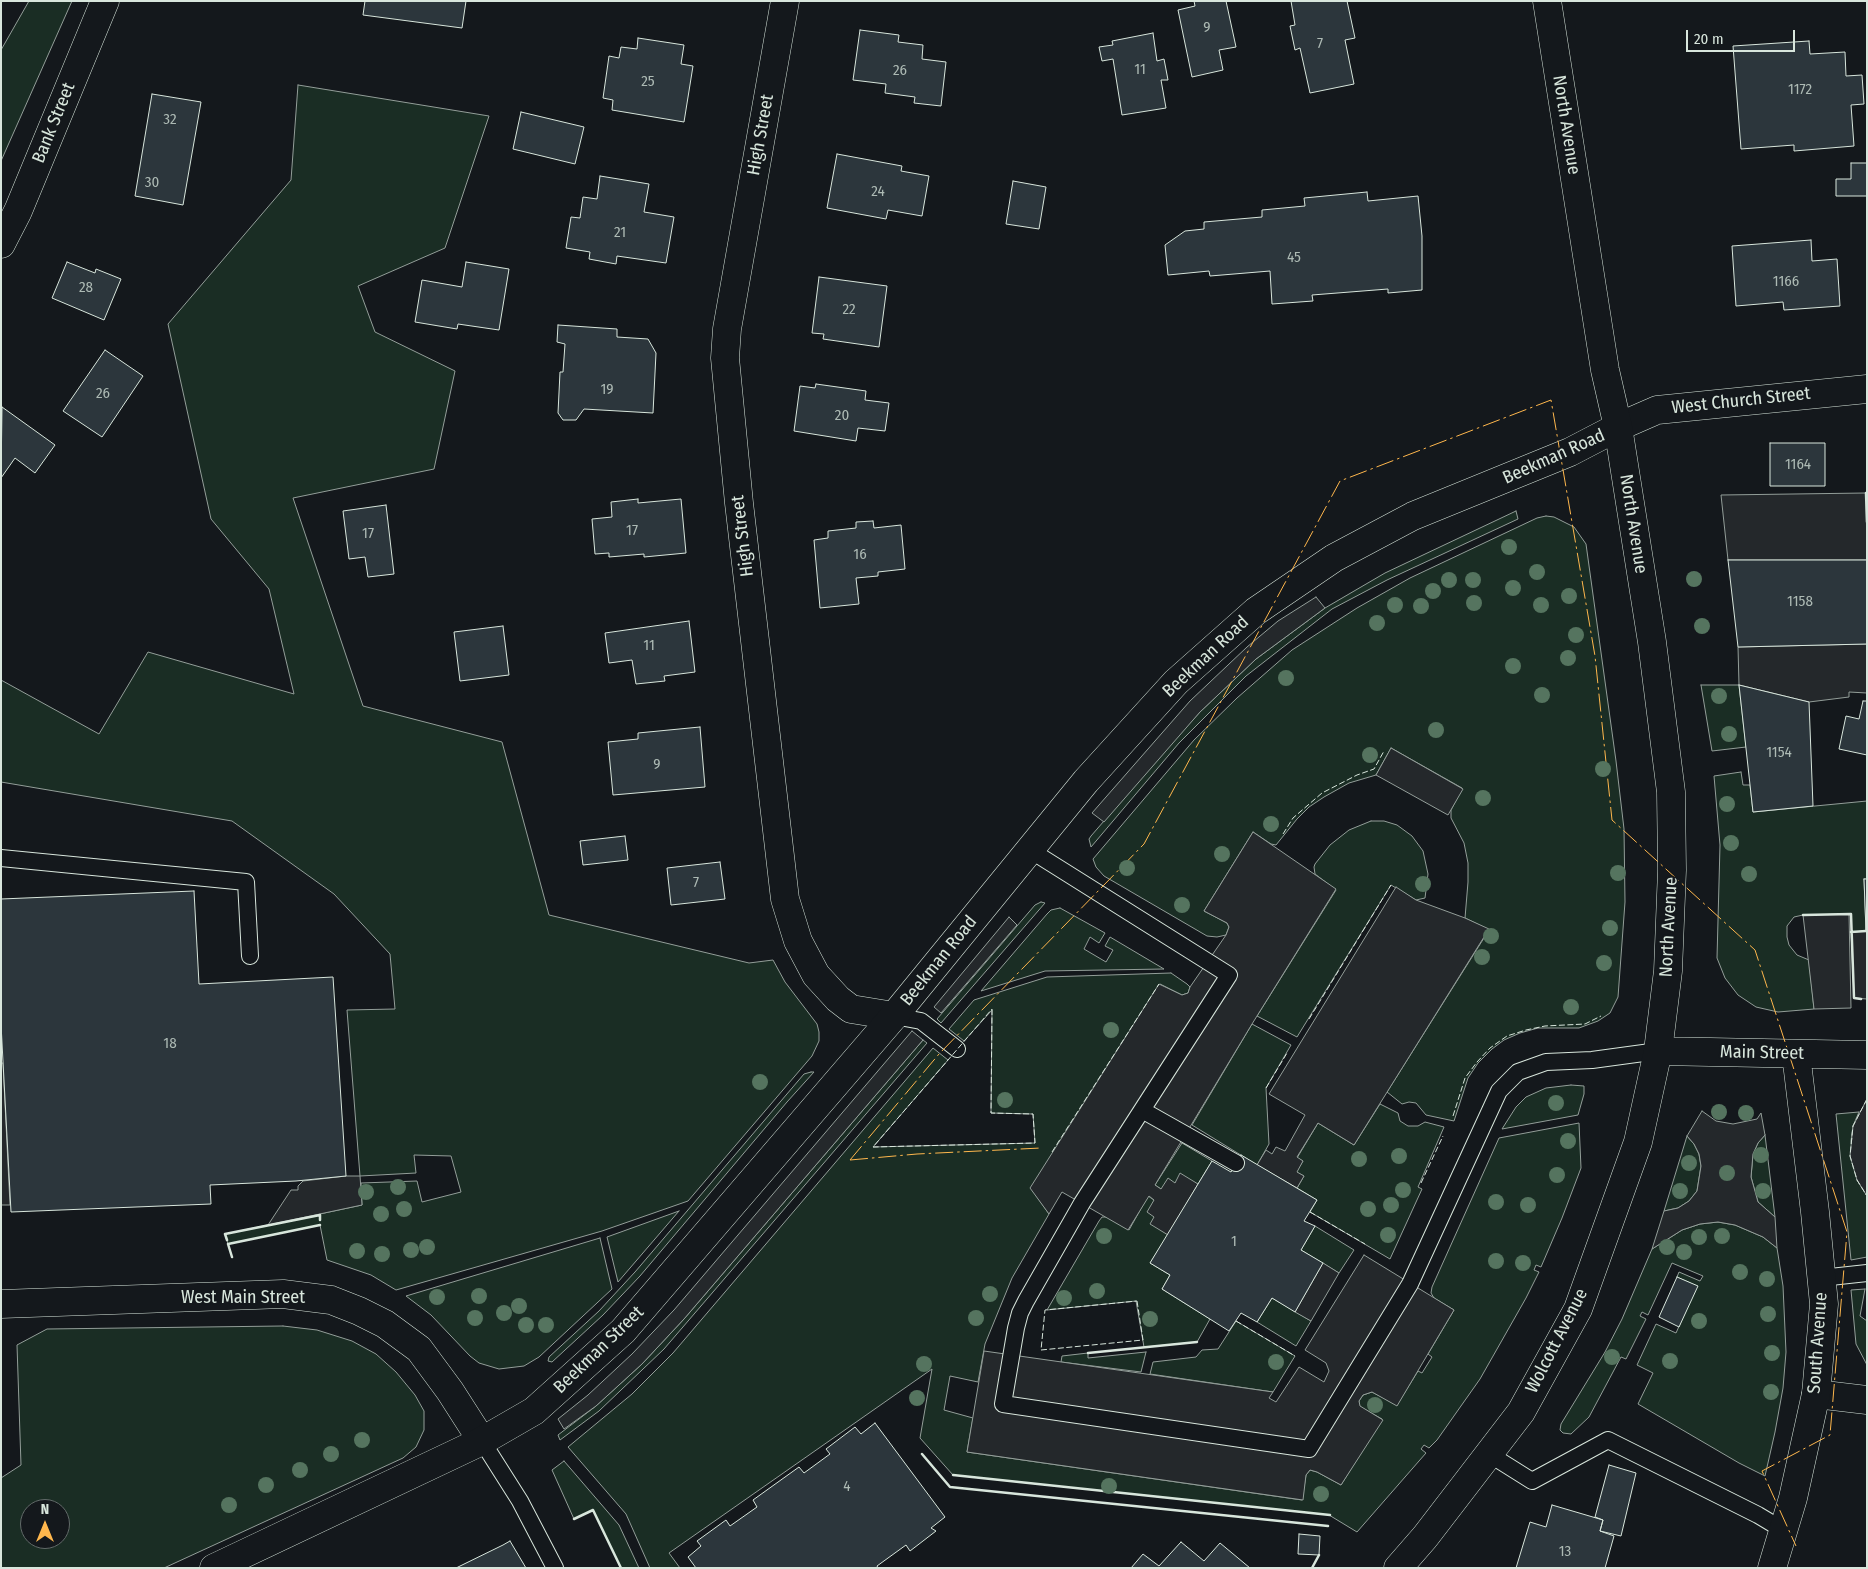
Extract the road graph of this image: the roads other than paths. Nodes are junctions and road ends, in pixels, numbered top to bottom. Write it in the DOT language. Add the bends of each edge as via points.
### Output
graph roads {
  1 [pos="105,1"];
  2 [pos="785,1"];
  3 [pos="1547,1"];
  4 [pos="1,244"];
  5 [pos="1867,389"];
  6 [pos="1618,427"];
  7 [pos="1030,850"];
  8 [pos="1,858"];
  9 [pos="250,956"];
  10 [pos="894,1016"];
  11 [pos="957,1050"];
  12 [pos="1658,1051"];
  13 [pos="1796,1054"];
  14 [pos="1867,1056"];
  15 [pos="1142,1110"];
  16 [pos="1236,1163"];
  17 [pos="1867,1273"];
  18 [pos="1822,1278"];
  19 [pos="1,1304"];
  20 [pos="1816,1394"];
  21 [pos="1867,1400"];
  22 [pos="482,1441"];
  23 [pos="1489,1454"];
  24 [pos="1783,1530"];
  25 [pos="214,1568"];
  26 [pos="555,1568"];
  27 [pos="1398,1568"];
  28 [pos="1772,1568"];
  1 -- 4 [label="street, Bank Street" via="18,212"];
  2 -- 10 [label="street, High Street" via="727,329 725,358 738,494 785,899 798,941 816,975 838,999 851,1009"];
  3 -- 6 [label="street, North Avenue" via="1604,361"];
  5 -- 6 [label="street, West Church Street" via="1665,408"];
  6 -- 7 [label="street, Beekman Road" via="1570,452 1413,516 1334,558 1256,610 1176,682 1086,781"];
  6 -- 12 [label="street, North Avenue" via="1652,642 1671,792 1668,971"];
  7 -- 10 [label="street, Beekman Road"];
  7 -- 15 [label="lane" via="1229,975"];
  8 -- 9 [label="lane" via="246,882"];
  10 -- 11 [label="lane" via="921,1021"];
  10 -- 22 [label="street, Beekman Street" via="623,1332 534,1411"];
  12 -- 13 [label="street, Main Street"];
  12 -- 15 [label="lane" via="1592,1060 1546,1062 1518,1072 1499,1091 1410,1284 1309,1449 1003,1404 1020,1313 1082,1203"];
  12 -- 23 [label="street, Wolcott Avenue" via="1638,1142 1578,1309 1521,1412"];
  13 -- 14 [label="street, Main Street"];
  13 -- 18 [label="street, South Avenue"];
  15 -- 16 [label="lane"];
  17 -- 18 [label="lane"];
  18 -- 20 [label="street, South Avenue" via="1824,1304"];
  19 -- 22 [label="street, West Main Street" via="282,1294 331,1300 385,1324 419,1349"];
  20 -- 21 [label="street"];
  20 -- 24 [label="street, South Avenue"];
  22 -- 25 [label="street, Beekman Street"];
  22 -- 26 [label="lane" via="520,1501"];
  23 -- 24 [label="lane" via="1532,1481 1608,1440"];
  23 -- 27 [label="street, Wolcott Avenue"];
  24 -- 28 [label="street, South Avenue"];
}
